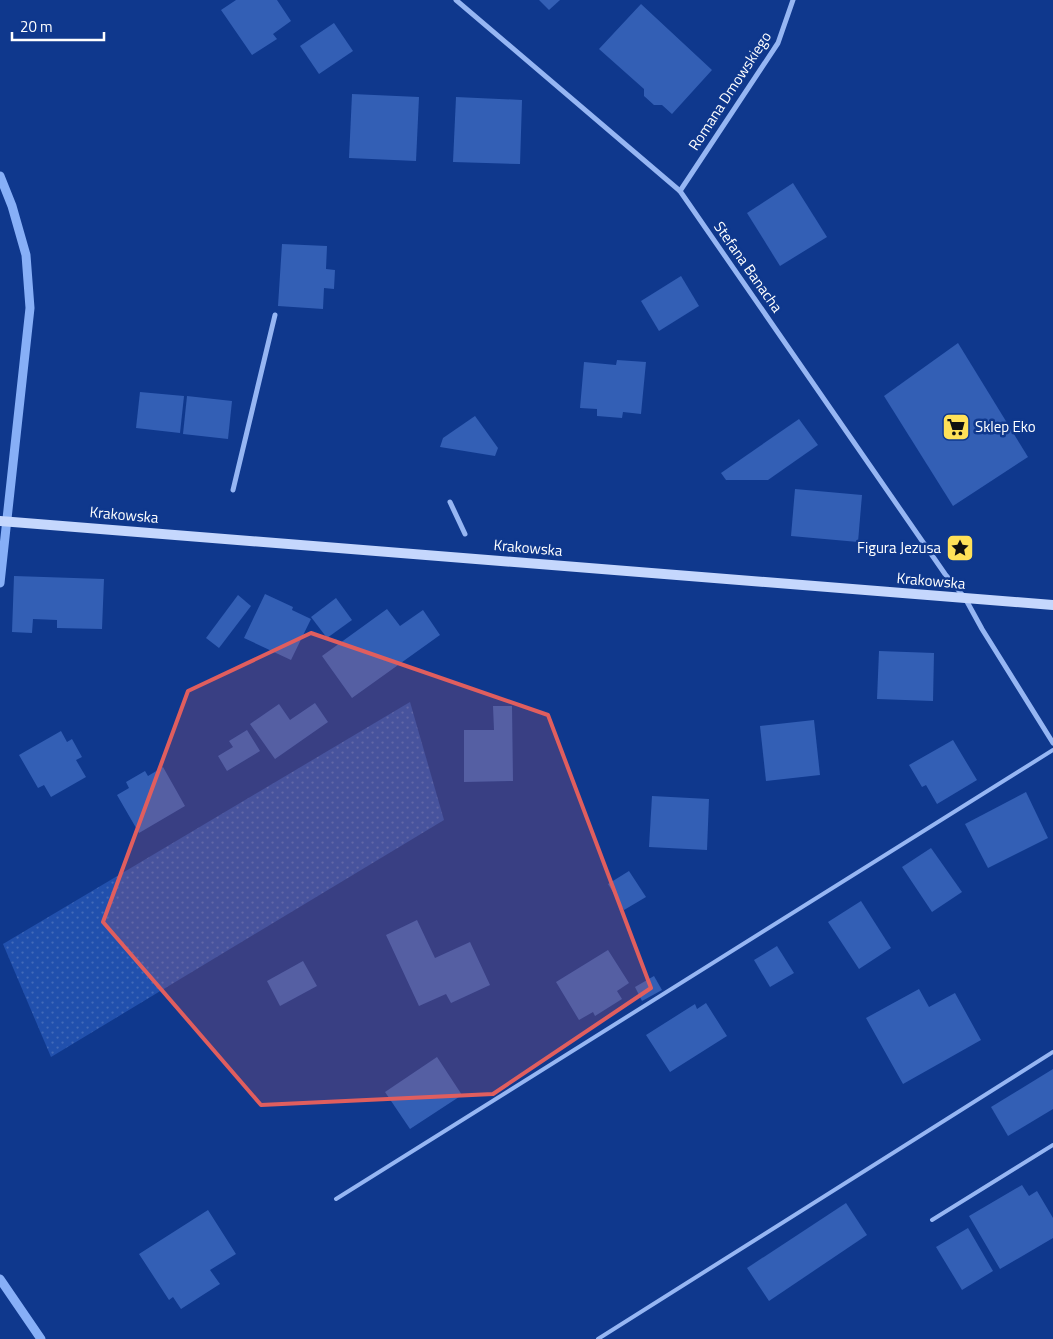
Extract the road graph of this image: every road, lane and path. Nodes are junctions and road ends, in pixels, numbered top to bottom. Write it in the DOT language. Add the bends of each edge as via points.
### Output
graph roads {
  1 [pos="456,0"];
  2 [pos="793,0"];
  3 [pos="680,191"];
  4 [pos="275,315"];
  5 [pos="233,490"];
  6 [pos="450,502"];
  7 [pos="0,521"];
  8 [pos="465,534"];
  9 [pos="965,598"];
  10 [pos="1053,606"];
  11 [pos="1053,743"];
  12 [pos="1053,750"];
  13 [pos="1053,1052"];
  14 [pos="1053,1145"];
  15 [pos="336,1199"];
  16 [pos="932,1220"];
  17 [pos="598,1339"];
  1 -- 3 [label="street, Stefana Banacha"];
  2 -- 3 [label="street, Romana Dmowskiego" via="778,43"];
  3 -- 9 [label="street, Stefana Banacha" via="945,574"];
  4 -- 5 [label="street"];
  6 -- 8 [label="street"];
  7 -- 9 [label="main road, Krakowska"];
  9 -- 10 [label="main road, Krakowska"];
  9 -- 11 [label="street, Stefana Banacha"];
  12 -- 15 [label="lane"];
  13 -- 17 [label="lane"];
  14 -- 16 [label="lane"];
}
